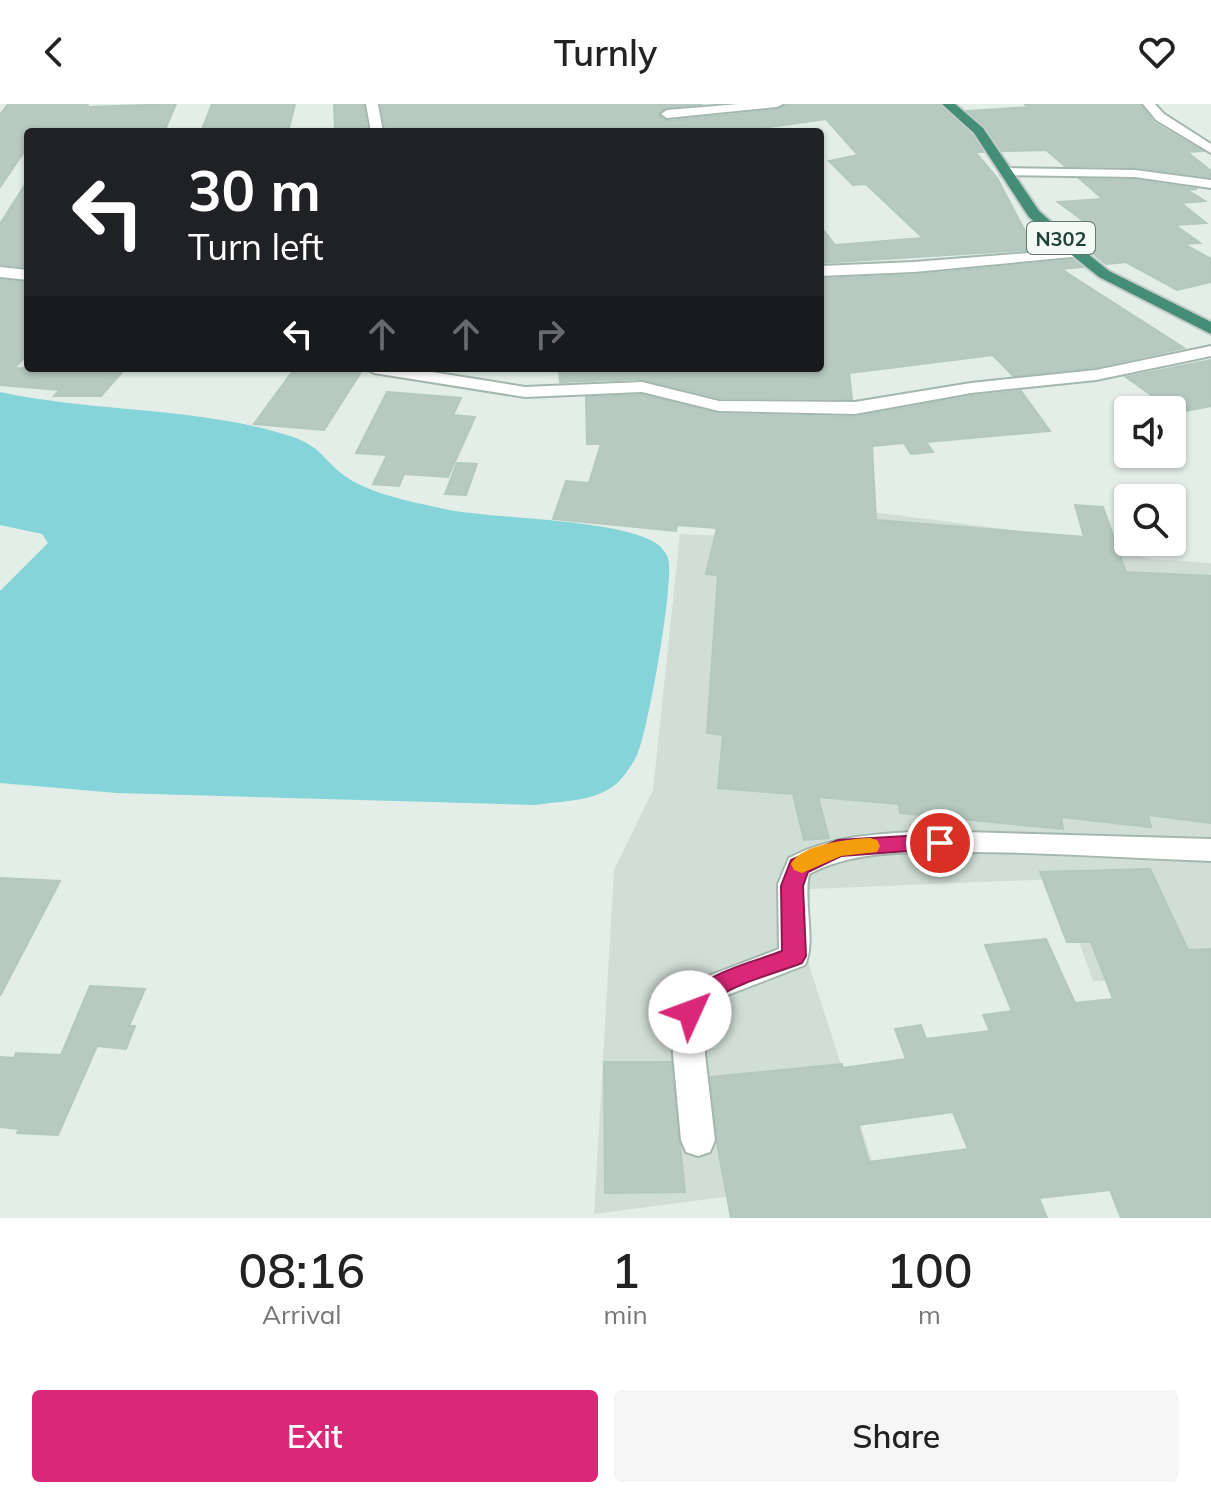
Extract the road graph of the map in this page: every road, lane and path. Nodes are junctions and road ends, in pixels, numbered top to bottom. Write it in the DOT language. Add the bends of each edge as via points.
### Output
graph roads {
  1 [pos="372,104"];
  2 [pos="777,104"];
  3 [pos="948,104"];
  4 [pos="1149,104"];
  5 [pos="667,114"];
  6 [pos="376,128"];
  7 [pos="1211,149"];
  8 [pos="1006,172"];
  9 [pos="1211,184"];
  10 [pos="1078,253"];
  11 [pos="824,271"];
  12 [pos="0,272"];
  13 [pos="24,275"];
  14 [pos="1211,329"];
  15 [pos="1211,351"];
  16 [pos="399,372"];
  17 [pos="1211,850"];
  18 [pos="698,1140"];
  1 -- 6 [label="street"];
  2 -- 5 [label="street"];
  3 -- 8 [label="highway, N302" via="979,131"];
  4 -- 7 [label="street" via="1160,117"];
  8 -- 9 [label="street" via="1134,173"];
  8 -- 10 [label="highway, N302" via="1034,214"];
  10 -- 11 [label="street"];
  10 -- 14 [label="highway, N302" via="1104,274"];
  12 -- 13 [label="street"];
  15 -- 16 [label="street" via="1096,375 971,388 855,408 719,406 642,387 525,392"];
  17 -- 18 [label="street" via="910,843 838,848 812,858 799,866 792,886 794,956 714,987 690,1012"];
}
